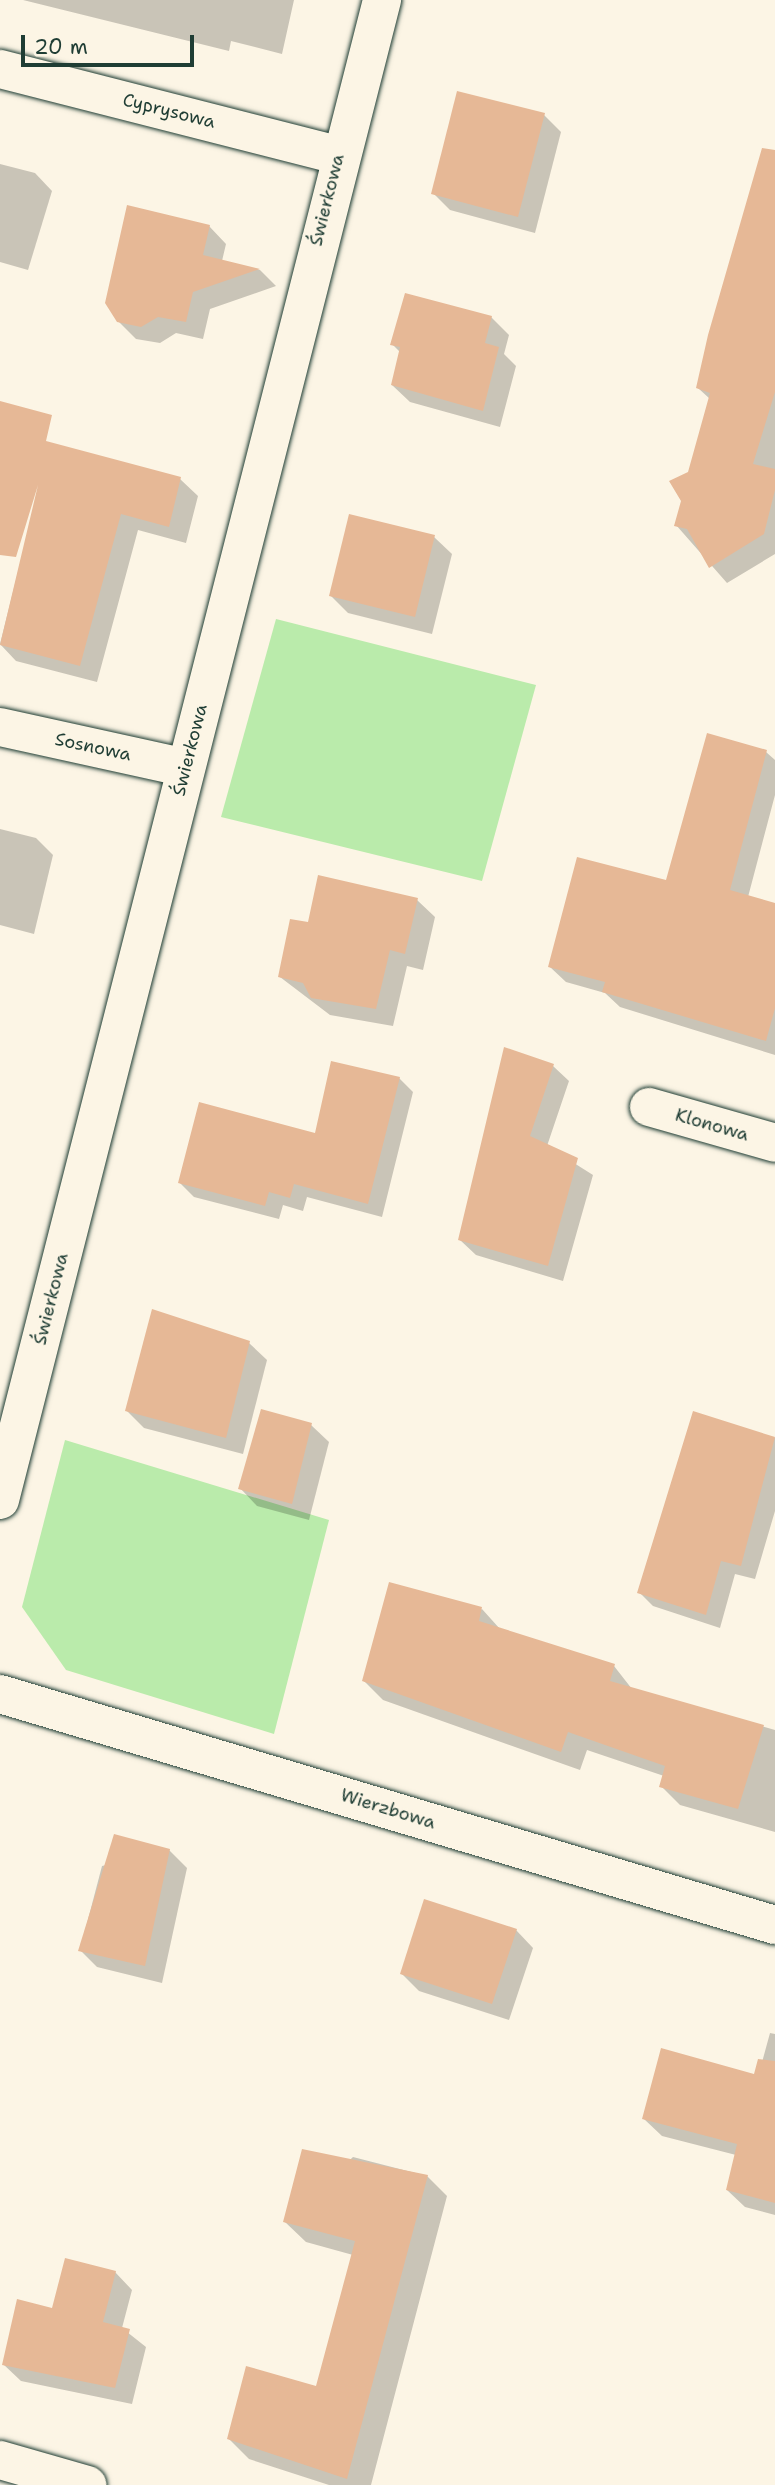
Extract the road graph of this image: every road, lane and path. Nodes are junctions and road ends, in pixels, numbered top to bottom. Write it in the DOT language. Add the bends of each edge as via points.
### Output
graph roads {
  1 [pos="382,0"];
  2 [pos="0,69"];
  3 [pos="338,155"];
  4 [pos="0,727"];
  5 [pos="186,768"];
  6 [pos="649,1107"];
  7 [pos="775,1143"];
  8 [pos="0,1500"];
  9 [pos="0,1694"];
  10 [pos="775,1925"];
  11 [pos="0,2460"];
  12 [pos="87,2485"];
  1 -- 3 [label="street, Świerkowa"];
  2 -- 3 [label="street, Cyprysowa"];
  3 -- 5 [label="street, Świerkowa"];
  4 -- 5 [label="street, Sosnowa"];
  5 -- 8 [label="street, Świerkowa"];
  6 -- 7 [label="street, Klonowa"];
  9 -- 10 [label="street, Wierzbowa"];
  11 -- 12 [label="street"];
}
